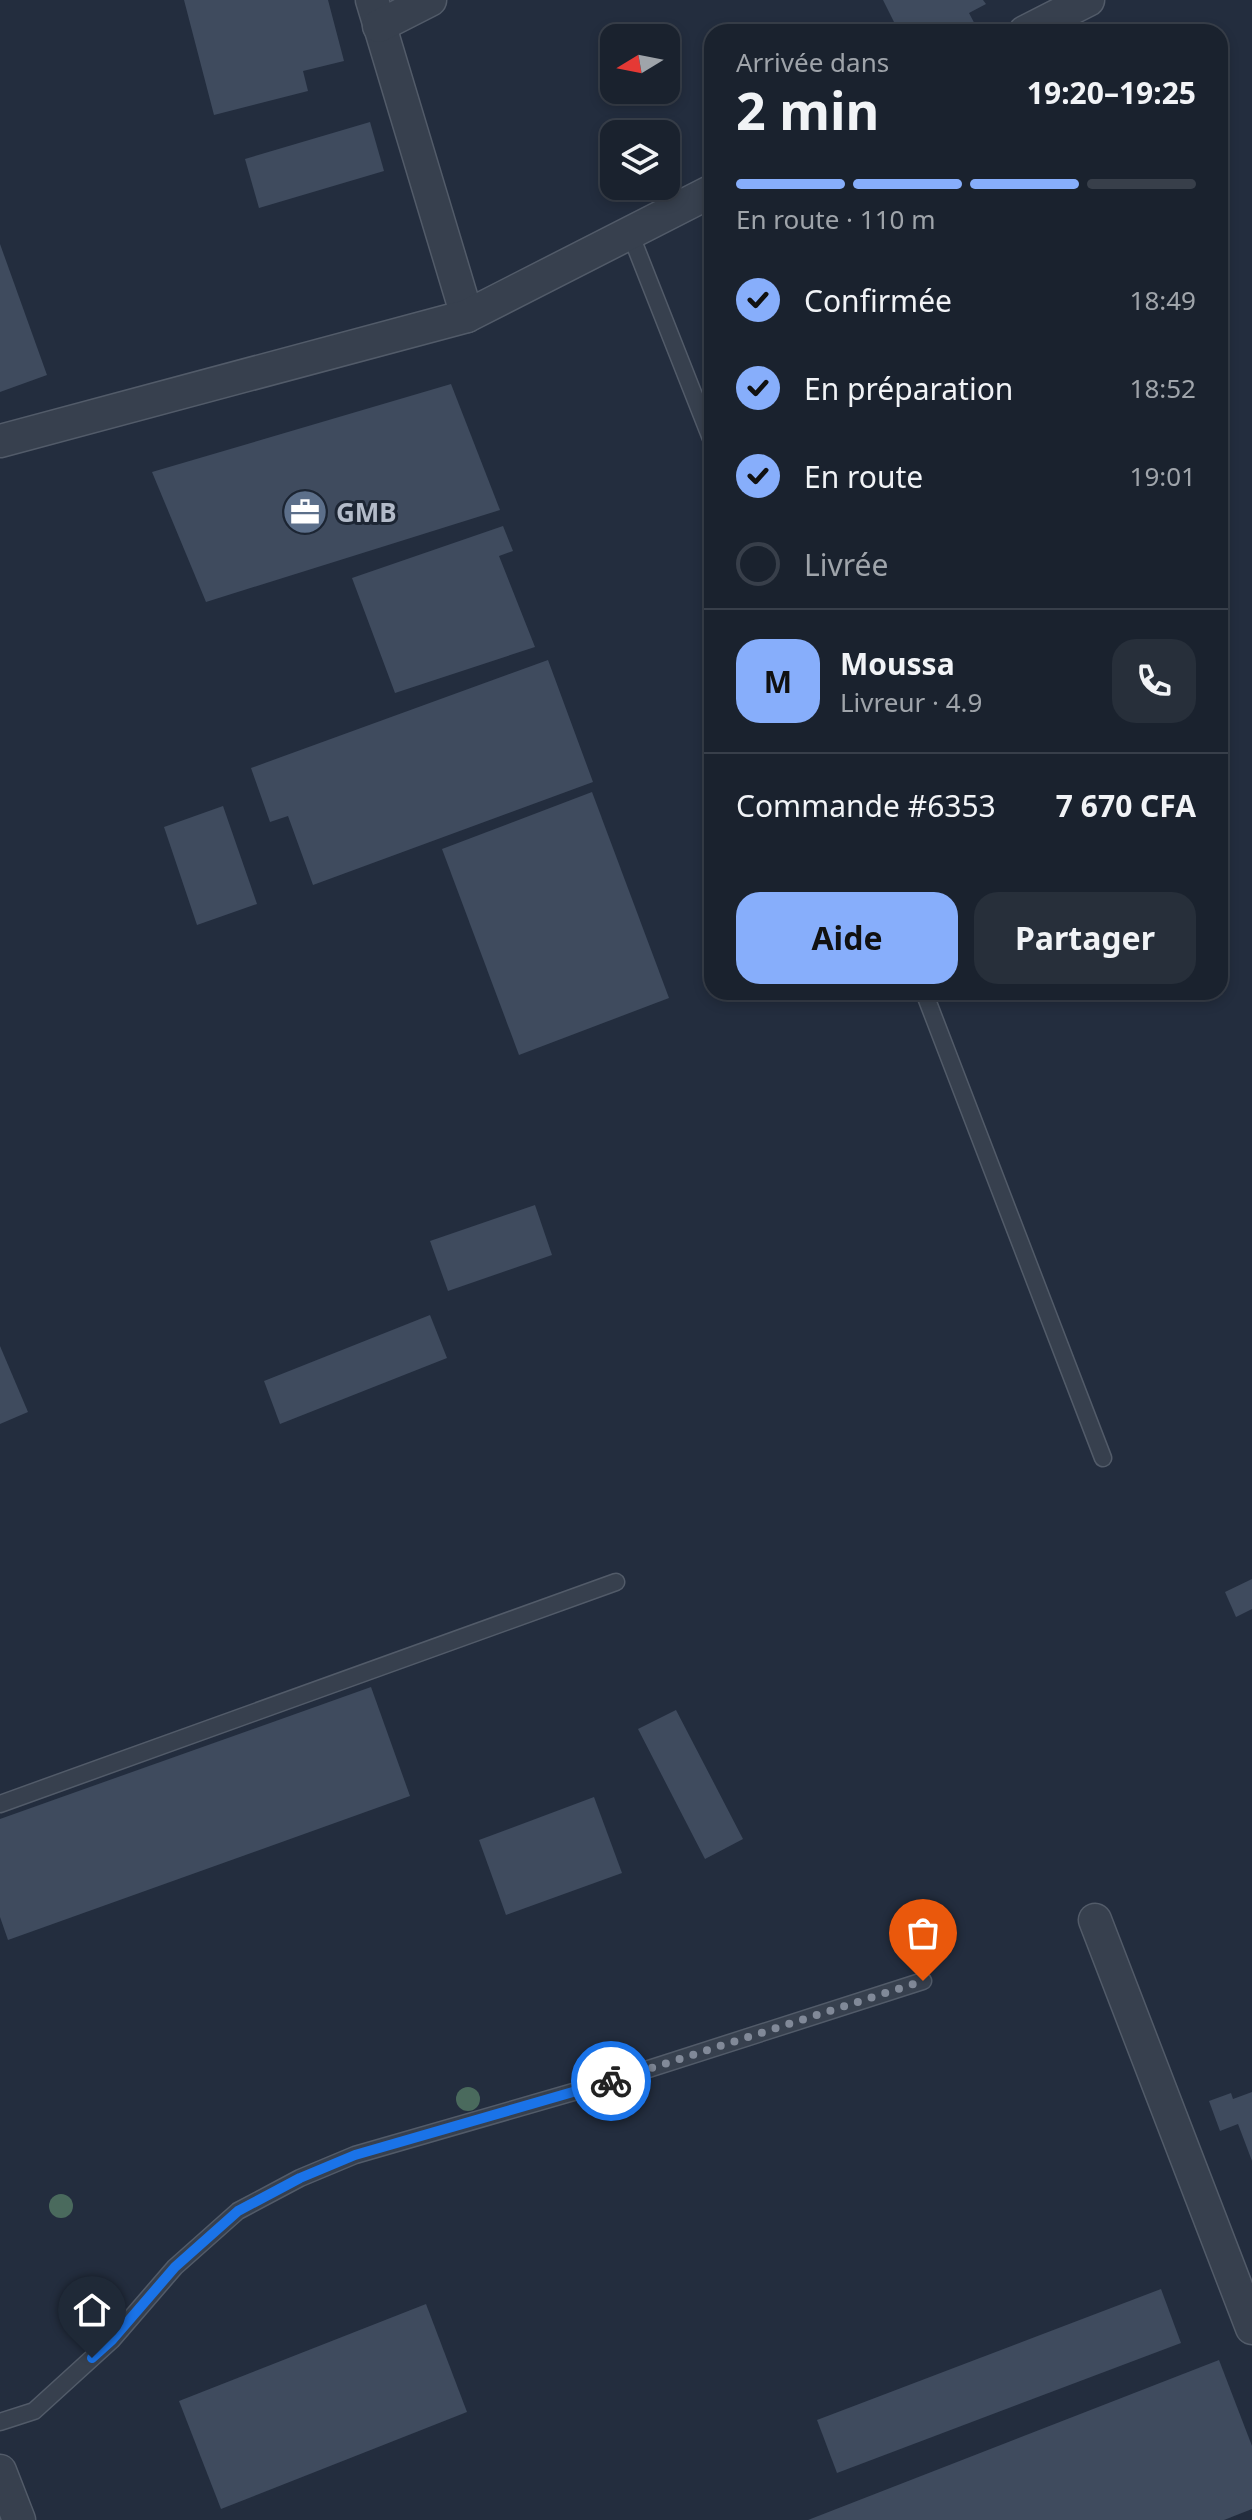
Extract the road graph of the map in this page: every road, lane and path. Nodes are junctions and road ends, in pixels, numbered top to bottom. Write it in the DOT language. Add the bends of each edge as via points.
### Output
graph roads {
  1 [pos="430,0"];
  2 [pos="1088,0"];
  3 [pos="376,13"];
  4 [pos="1041,24"];
  5 [pos="704,195"];
  6 [pos="630,233"];
  7 [pos="467,316"];
  8 [pos="704,421"];
  9 [pos="0,441"];
  10 [pos="927,1000"];
  11 [pos="1103,1458"];
  12 [pos="616,1582"];
  13 [pos="0,1804"];
  14 [pos="1095,1920"];
  15 [pos="923,1981"];
  16 [pos="1252,2328"];
  17 [pos="0,2422"];
  18 [pos="0,2471"];
  19 [pos="19,2520"];
  1 -- 3 [label="street"];
  2 -- 4 [label="street"];
  3 -- 7 [label="street"];
  5 -- 6 [label="street"];
  6 -- 7 [label="street"];
  6 -- 8 [label="lane"];
  7 -- 9 [label="street"];
  10 -- 11 [label="lane"];
  12 -- 13 [label="lane"];
  14 -- 16 [label="street"];
  15 -- 17 [label="lane" via="608,2082 355,2155 300,2178 238,2211 175,2267 112,2340 34,2411"];
  18 -- 19 [label="street"];
}
